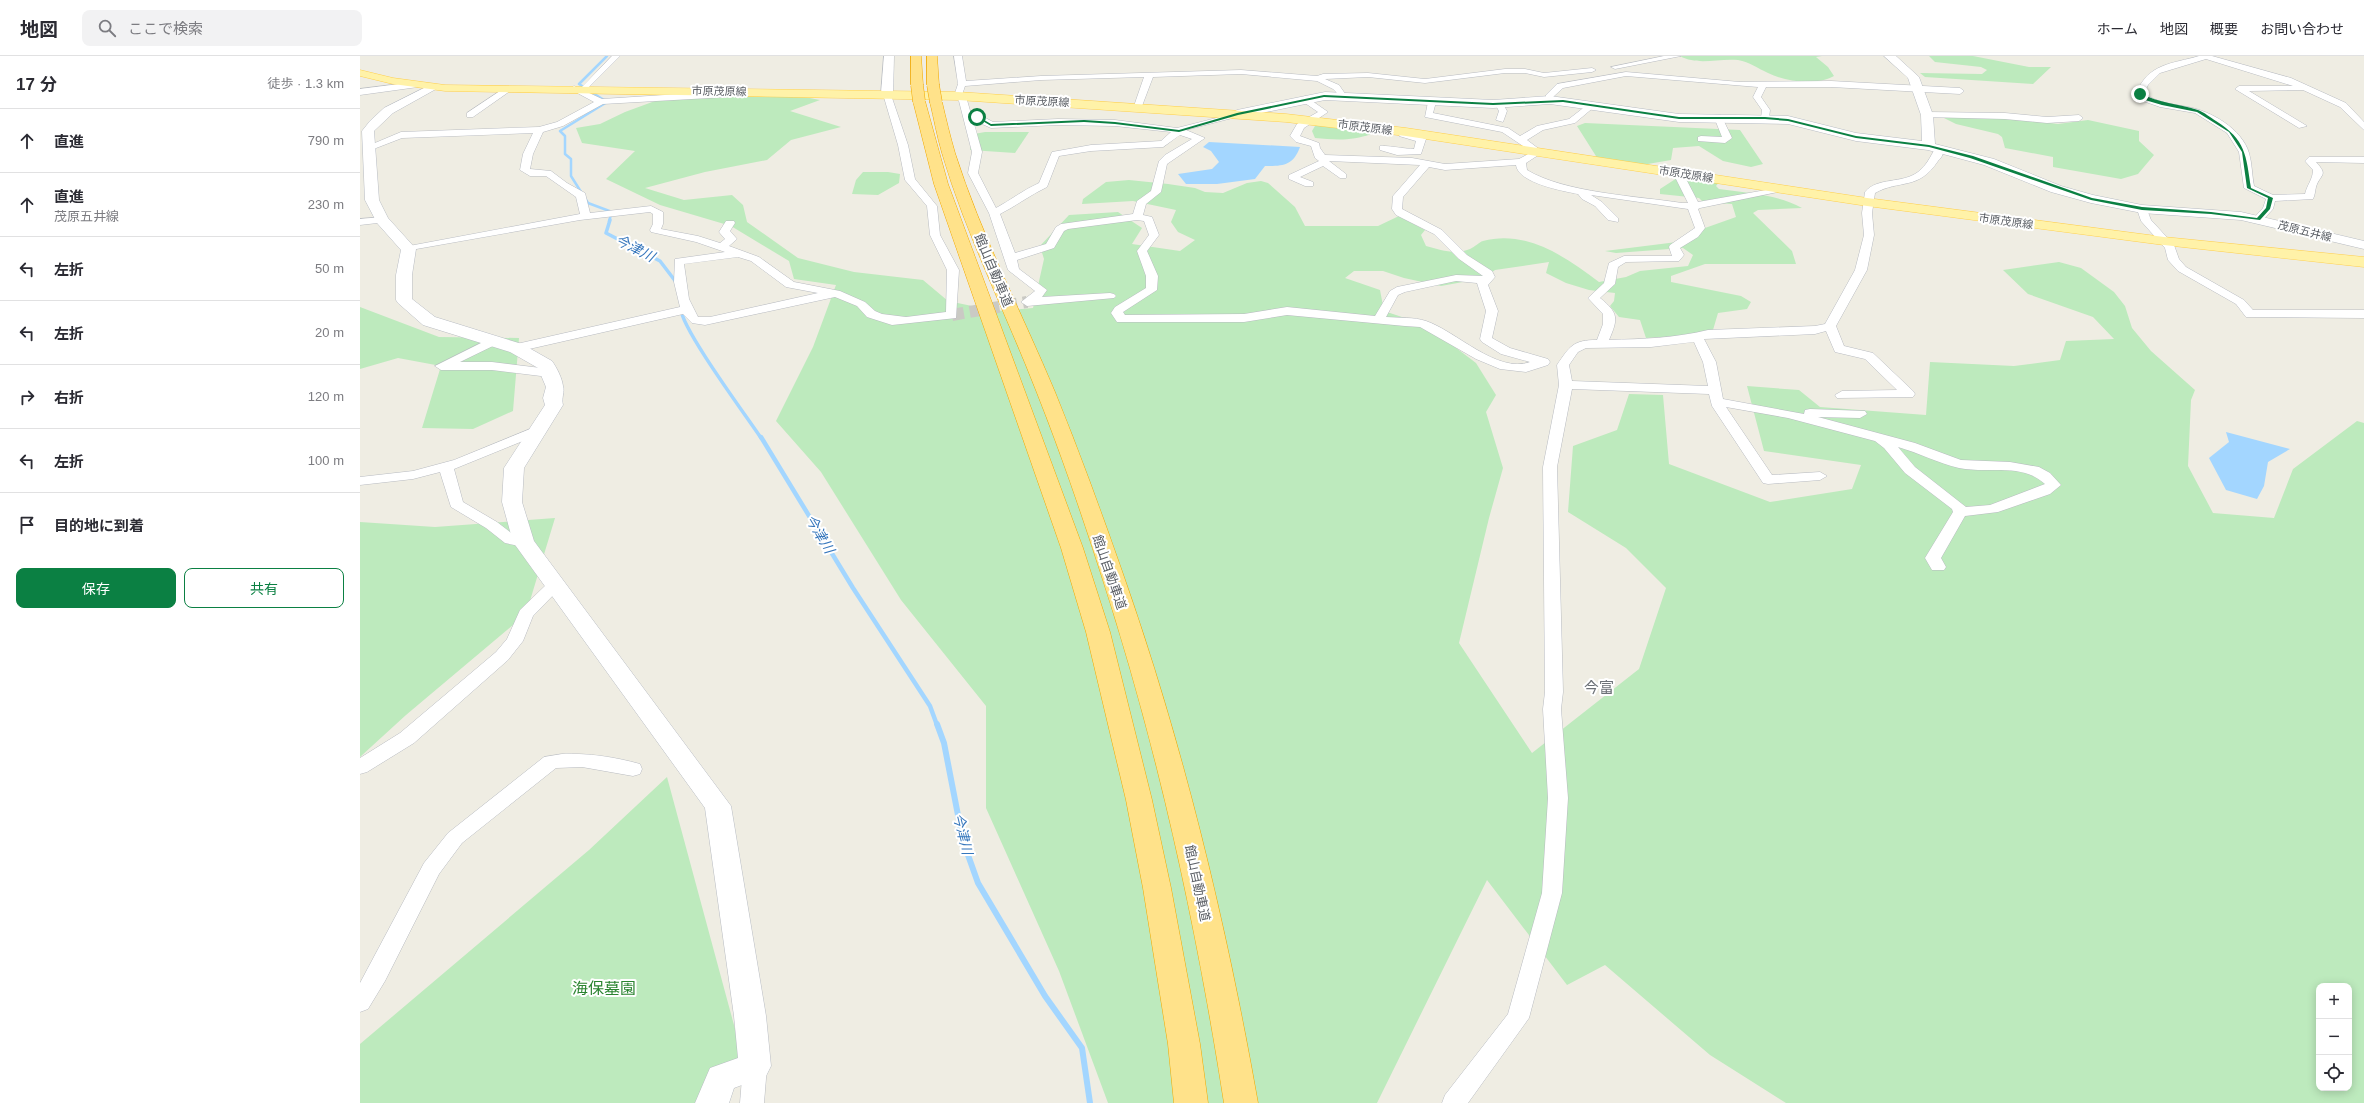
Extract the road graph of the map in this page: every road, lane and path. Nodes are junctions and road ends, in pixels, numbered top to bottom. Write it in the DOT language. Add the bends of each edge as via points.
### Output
graph roads {
  1 [pos="616,56"];
  2 [pos="889,56"];
  3 [pos="916,56"];
  4 [pos="932,56"];
  5 [pos="958,56"];
  6 [pos="1677,56"];
  7 [pos="1889,56"];
  8 [pos="2204,57"];
  9 [pos="360,73"];
  10 [pos="1577,73"];
  11 [pos="1149,76"];
  12 [pos="1319,79"];
  13 [pos="1596,79"];
  14 [pos="415,85"];
  15 [pos="1762,85"];
  16 [pos="432,87"];
  17 [pos="2307,88"];
  18 [pos="509,89"];
  19 [pos="584,89"];
  20 [pos="1918,89"];
  21 [pos="960,90"];
  22 [pos="1960,91"];
  23 [pos="360,92"];
  24 [pos="745,92"];
  25 [pos="926,93"];
  26 [pos="887,94"];
  27 [pos="1342,95"];
  28 [pos="1305,99"];
  29 [pos="1550,100"];
  30 [pos="601,102"];
  31 [pos="1432,102"];
  32 [pos="1499,104"];
  33 [pos="1591,105"];
  34 [pos="1135,106"];
  35 [pos="1237,114"];
  36 [pos="470,115"];
  37 [pos="1927,115"];
  38 [pos="967,117"];
  39 [pos="1718,117"];
  40 [pos="1765,118"];
  41 [pos="2079,118"];
  42 [pos="1308,120"];
  43 [pos="1500,120"];
  44 [pos="491,123"];
  45 [pos="1115,123"];
  46 [pos="2302,126"];
  47 [pos="2364,127"];
  48 [pos="539,130"];
  49 [pos="1179,131"];
  50 [pos="476,132"];
  51 [pos="1406,132"];
  52 [pos="1701,139"];
  53 [pos="1521,140"];
  54 [pos="366,141"];
  55 [pos="1163,144"];
  56 [pos="1934,147"];
  57 [pos="1091,148"];
  58 [pos="1183,148"];
  59 [pos="1383,148"];
  60 [pos="1538,152"];
  61 [pos="1322,160"];
  62 [pos="2364,160"];
  63 [pos="1521,162"];
  64 [pos="1426,164"];
  65 [pos="1678,173"];
  66 [pos="1343,176"];
  67 [pos="1309,184"];
  68 [pos="1779,189"];
  69 [pos="1582,192"];
  70 [pos="2270,198"];
  71 [pos="1867,202"];
  72 [pos="1693,207"];
  73 [pos="2142,209"];
  74 [pos="994,213"];
  75 [pos="586,216"];
  76 [pos="1137,217"];
  77 [pos="2258,219"];
  78 [pos="382,220"];
  79 [pos="1614,220"];
  80 [pos="360,222"];
  81 [pos="730,223"];
  82 [pos="2164,241"];
  83 [pos="2364,246"];
  84 [pos="721,247"];
  85 [pos="409,249"];
  86 [pos="738,254"];
  87 [pos="1012,258"];
  88 [pos="2364,262"];
  89 [pos="1486,280"];
  90 [pos="836,293"];
  91 [pos="1110,296"];
  92 [pos="687,309"];
  93 [pos="2364,314"];
  94 [pos="1378,320"];
  95 [pos="1830,326"];
  96 [pos="1697,338"];
  97 [pos="493,341"];
  98 [pos="1602,343"];
  99 [pos="516,348"];
  100 [pos="1544,362"];
  101 [pos="1564,365"];
  102 [pos="549,373"];
  103 [pos="1566,384"];
  104 [pos="1842,395"];
  105 [pos="1716,396"];
  106 [pos="1786,413"];
  107 [pos="1860,414"];
  108 [pos="540,430"];
  109 [pos="1878,439"];
  110 [pos="446,466"];
  111 [pos="1820,476"];
  112 [pos="360,481"];
  113 [pos="1960,512"];
  114 [pos="524,542"];
  115 [pos="1938,567"];
  116 [pos="555,585"];
  117 [pos="382,753"];
  118 [pos="360,759"];
  119 [pos="360,767"];
  120 [pos="633,769"];
  121 [pos="360,1002"];
  122 [pos="755,1066"];
  123 [pos="712,1103"];
  124 [pos="752,1103"];
  125 [pos="1191,1103"];
  126 [pos="1241,1103"];
  127 [pos="1454,1103"];
  1 -- 19 [label="street"];
  2 -- 26 [label="street"];
  3 -- 25 [label="highway, 館山自動車道"];
  4 -- 25 [label="highway, 館山自動車道"];
  5 -- 21 [label="street"];
  6 -- 10 [label="street"];
  7 -- 20 [label="street" via="1910,72"];
  8 -- 17 [label="street" via="2270,73"];
  8 -- 70 [label="street" via="2155,72 2142,85 2140,94 2163,105 2198,111 2230,132 2244,152 2249,188"];
  9 -- 14 [label="main road, 市原茂原線"];
  10 -- 12 [label="street" via="1544,75 1525,70 1505,71 1425,82 1368,74 1323,76"];
  10 -- 13 [label="street"];
  11 -- 12 [label="street" via="1241,72"];
  11 -- 21 [label="street" via="1041,78"];
  11 -- 34 [label="street"];
  12 -- 27 [label="street" via="1336,87"];
  13 -- 15 [label="street" via="1626,74"];
  13 -- 29 [label="street" via="1560,86 1549,96"];
  14 -- 16 [label="main road, 市原茂原線"];
  14 -- 23 [label="street"];
  15 -- 20 [label="street" via="1831,84"];
  15 -- 40 [label="street" via="1757,97 1766,110"];
  16 -- 18 [label="main road, 市原茂原線"];
  16 -- 54 [label="street" via="388,111 374,122 368,131"];
  17 -- 46 [label="street" via="2239,89"];
  17 -- 47 [label="street" via="2343,105"];
  18 -- 19 [label="main road, 市原茂原線"];
  18 -- 36 [label="street"];
  19 -- 24 [label="main road, 市原茂原線"];
  19 -- 30 [label="street"];
  20 -- 22 [label="street"];
  20 -- 37 [label="street"];
  21 -- 26 [label="main road, 市原茂原線"];
  21 -- 34 [label="main road, 市原茂原線"];
  21 -- 38 [label="street"];
  24 -- 26 [label="main road, 市原茂原線"];
  24 -- 30 [label="street"];
  25 -- 125 [label="highway, 館山自動車道" via="941,184 1072,548 1098,632 1139,800 1157,888 1184,1044"];
  25 -- 126 [label="highway, 館山自動車道" via="975,225 1047,395 1111,571 1160,726 1188,834 1229,1031"];
  26 -- 90 [label="street" via="903,145 910,180 932,206 935,235 953,270 952,315 892,321 871,314 861,304"];
  27 -- 28 [label="street, 茂原五井線"];
  27 -- 31 [label="street, 茂原五井線"];
  28 -- 35 [label="street, 茂原五井線"];
  28 -- 42 [label="street" via="1324,112"];
  29 -- 32 [label="street, 茂原五井線"];
  29 -- 33 [label="street, 茂原五井線"];
  30 -- 48 [label="street" via="560,124"];
  31 -- 32 [label="street, 茂原五井線"];
  31 -- 53 [label="street" via="1428,115 1504,130"];
  32 -- 43 [label="street" via="1503,111"];
  33 -- 39 [label="street, 茂原五井線" via="1679,118"];
  33 -- 53 [label="street" via="1572,121 1540,128"];
  34 -- 35 [label="main road, 市原茂原線"];
  34 -- 45 [label="street"];
  35 -- 42 [label="main road, 市原茂原線"];
  35 -- 49 [label="street"];
  37 -- 41 [label="street" via="2005,116 2047,120"];
  37 -- 56 [label="street"];
  38 -- 45 [label="street" via="977,117 991,125 1071,121"];
  38 -- 74 [label="street" via="977,152 974,173"];
  39 -- 40 [label="street, 茂原五井線"];
  39 -- 52 [label="street" via="1727,138"];
  40 -- 56 [label="street, 茂原五井線" via="1808,124 1856,137"];
  42 -- 51 [label="main road, 市原茂原線"];
  42 -- 61 [label="street" via="1300,126 1295,136 1299,140 1316,145 1315,148"];
  44 -- 50 [label="street"];
  45 -- 49 [label="street"];
  45 -- 57 [label="street"];
  48 -- 50 [label="street"];
  48 -- 75 [label="street" via="524,170 530,173 548,173 581,195"];
  49 -- 55 [label="street"];
  49 -- 58 [label="street" via="1200,138"];
  50 -- 54 [label="street" via="395,136"];
  51 -- 59 [label="street" via="1404,136 1421,139 1418,152 1397,152"];
  51 -- 60 [label="main road, 市原茂原線"];
  53 -- 60 [label="street"];
  54 -- 78 [label="street" via="372,200"];
  55 -- 57 [label="street"];
  55 -- 58 [label="street"];
  56 -- 71 [label="street" via="1938,157 1919,178 1877,187 1870,192"];
  56 -- 73 [label="street, 茂原五井線" via="1989,162 2070,193"];
  57 -- 74 [label="street" via="1055,154 1043,185"];
  58 -- 76 [label="street" via="1162,163 1156,192 1141,203"];
  60 -- 63 [label="street"];
  60 -- 65 [label="main road, 市原茂原線"];
  61 -- 64 [label="street" via="1349,157"];
  61 -- 66 [label="street"];
  61 -- 67 [label="street" via="1292,177"];
  62 -- 70 [label="street" via="2312,159 2310,160 2318,170 2318,177 2312,184 2309,197"];
  63 -- 64 [label="street" via="1454,167"];
  63 -- 69 [label="street" via="1520,167 1524,172 1537,180"];
  64 -- 89 [label="street" via="1398,196 1397,209 1400,213 1438,232 1464,257 1488,273 1489,277"];
  65 -- 68 [label="main road, 市原茂原線"];
  65 -- 72 [label="street"];
  68 -- 71 [label="main road, 市原茂原線"];
  68 -- 72 [label="street"];
  69 -- 72 [label="street"];
  69 -- 79 [label="street"];
  70 -- 77 [label="street" via="2268,209"];
  71 -- 82 [label="main road, 市原茂原線"];
  71 -- 95 [label="street" via="1869,235 1861,270"];
  72 -- 98 [label="street" via="1700,228 1694,235 1674,247 1678,256 1675,260 1624,259 1613,265 1609,284 1594,298 1610,315 1609,326"];
  73 -- 77 [label="street, 茂原五井線"];
  73 -- 82 [label="street" via="2146,221"];
  74 -- 87 [label="street"];
  75 -- 84 [label="street" via="651,208 658,212 655,230 658,232 698,239"];
  75 -- 85 [label="street"];
  76 -- 87 [label="street" via="1065,226 1060,229 1050,246"];
  76 -- 94 [label="street" via="1148,219 1154,235 1142,250 1154,281 1151,290 1119,310 1117,313 1121,319 1244,318 1287,311"];
  77 -- 83 [label="street, 茂原五井線"];
  78 -- 80 [label="street"];
  78 -- 85 [label="street"];
  81 -- 84 [label="street" via="724,232 732,239"];
  82 -- 88 [label="main road, 市原茂原線"];
  82 -- 93 [label="street" via="2182,269 2240,302 2250,314"];
  84 -- 86 [label="street"];
  85 -- 97 [label="street" via="404,275 404,300 428,321"];
  86 -- 90 [label="street" via="755,259 790,285"];
  86 -- 92 [label="street" via="679,261 678,276"];
  87 -- 91 [label="street" via="1014,270 1041,290 1040,294 1027,302"];
  89 -- 94 [label="street" via="1456,278 1400,289 1394,293"];
  89 -- 100 [label="street" via="1482,284 1492,311 1486,339 1503,349"];
  90 -- 92 [label="street" via="700,323 692,318"];
  92 -- 99 [label="street"];
  94 -- 100 [label="street" via="1423,324 1480,356 1504,366 1526,368"];
  95 -- 96 [label="street" via="1815,330 1708,334"];
  95 -- 104 [label="street" via="1839,349 1869,356 1908,394"];
  96 -- 98 [label="street" via="1651,343"];
  96 -- 105 [label="street" via="1711,368"];
  97 -- 99 [label="street"];
  97 -- 102 [label="street" via="441,366 492,366"];
  98 -- 101 [label="street" via="1584,344 1574,349"];
  99 -- 102 [label="street" via="546,365"];
  100 -- 101 [label="street"];
  101 -- 103 [label="street"];
  102 -- 108 [label="street" via="555,387 552,398 554,405"];
  103 -- 105 [label="street"];
  103 -- 127 [label="street" via="1550,467 1554,565 1552,709 1558,798 1552,893 1518,1018"];
  105 -- 106 [label="street"];
  105 -- 111 [label="street" via="1768,480"];
  106 -- 107 [label="street"];
  106 -- 109 [label="street"];
  108 -- 110 [label="street"];
  108 -- 114 [label="street" via="514,468 512,502"];
  109 -- 113 [label="street" via="1889,445 1910,470 1960,506"];
  109 -- 113 [label="street" via="1905,445 1961,464 2029,467 2054,485 2045,491 1993,509"];
  110 -- 112 [label="street" via="413,475"];
  110 -- 114 [label="street" via="456,504 501,530 510,540"];
  113 -- 115 [label="street" via="1933,558"];
  114 -- 116 [label="street"];
  116 -- 117 [label="street" via="526,614 515,641 502,656 407,738"];
  116 -- 122 [label="street" via="718,806 750,1016"];
  117 -- 118 [label="street"];
  117 -- 119 [label="street"];
  120 -- 121 [label="street" via="587,759 551,762 455,838 431,869 377,975"];
  122 -- 123 [label="street" via="722,1078"];
  122 -- 124 [label="street"];
}
